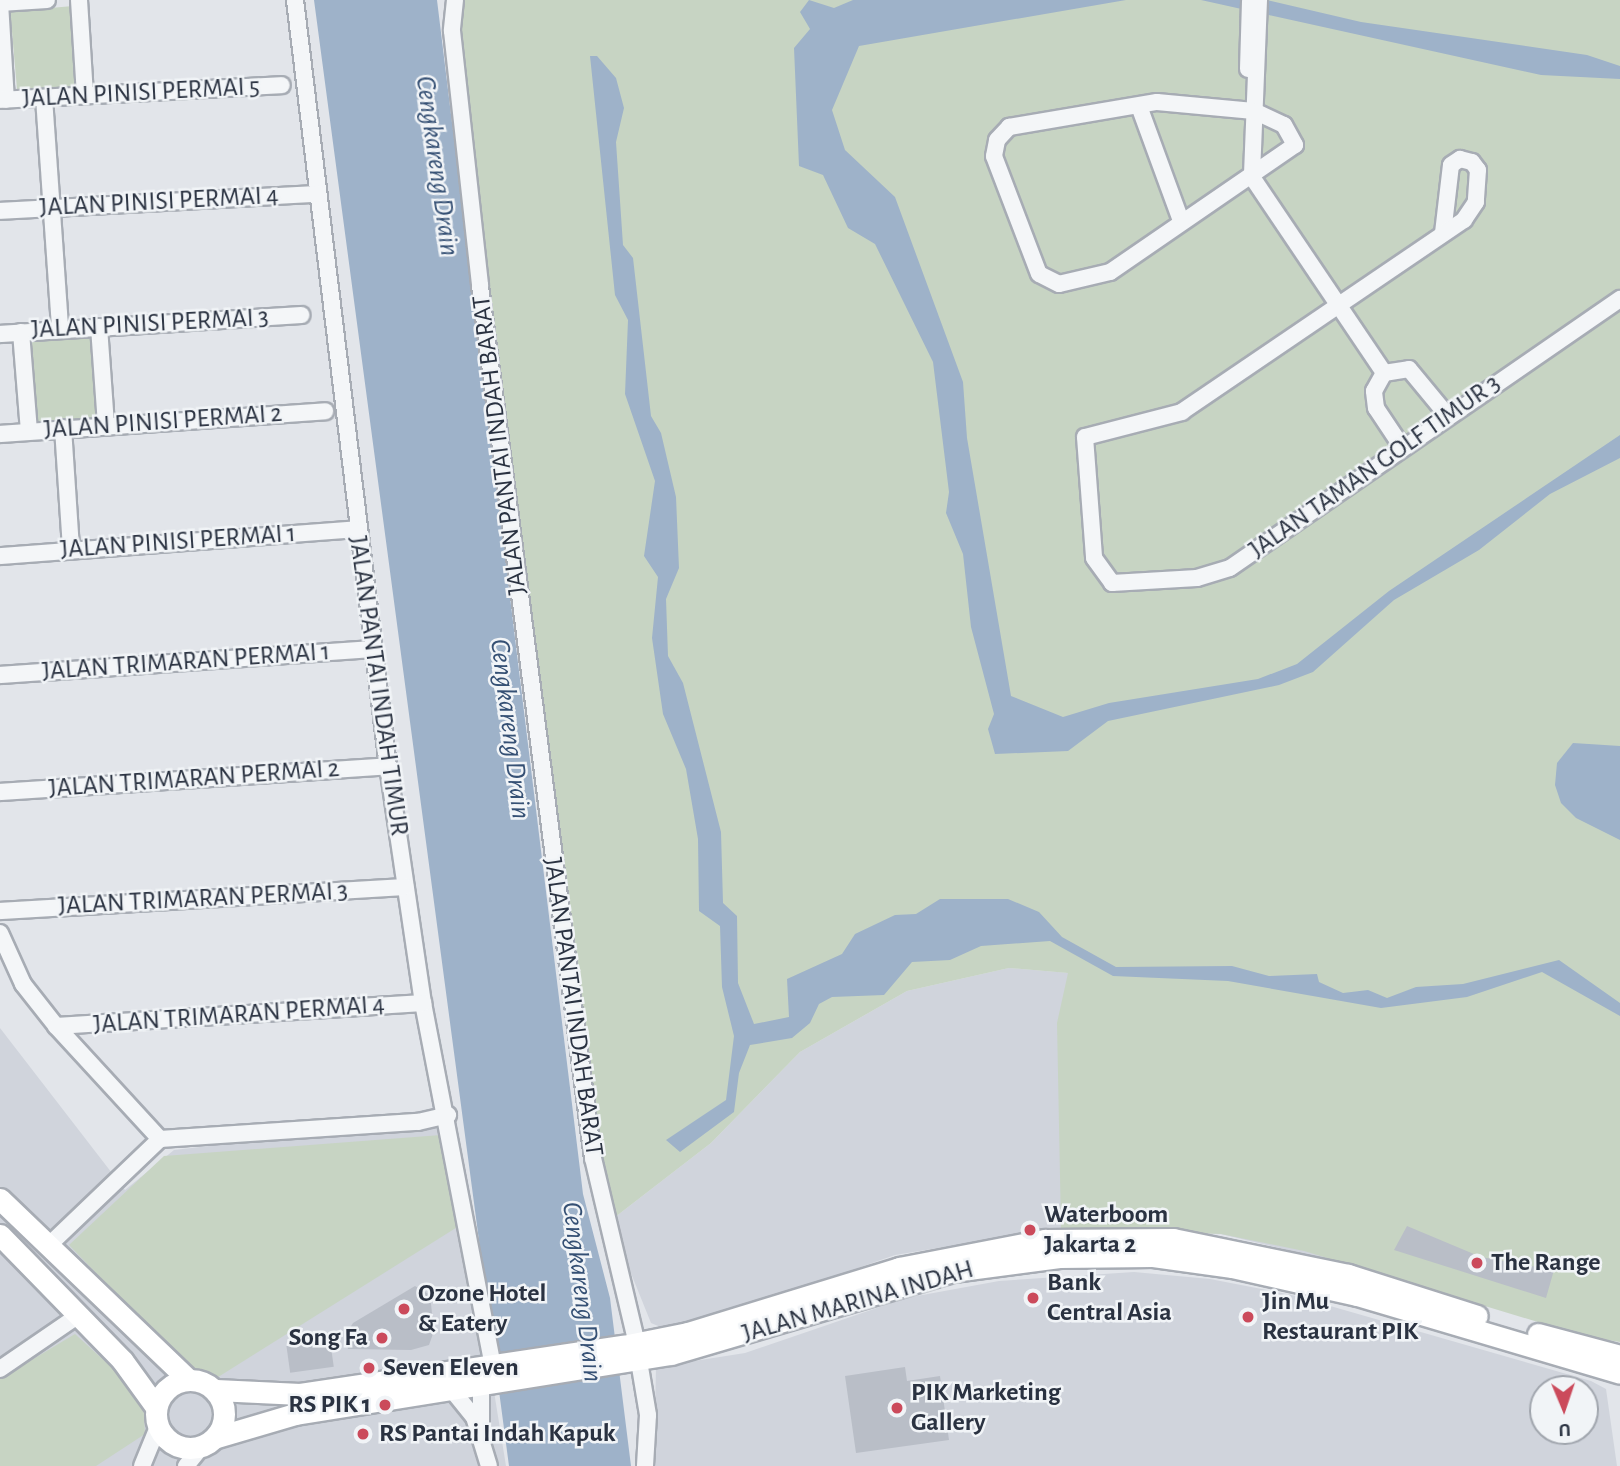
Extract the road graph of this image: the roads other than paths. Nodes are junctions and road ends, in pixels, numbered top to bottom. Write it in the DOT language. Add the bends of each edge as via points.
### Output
graph roads {
  1 [pos="40,0"];
  2 [pos="47,0"];
  3 [pos="79,0"];
  4 [pos="295,0"];
  5 [pos="444,0"];
  6 [pos="455,0"];
  7 [pos="1250,0"];
  8 [pos="1259,0"];
  9 [pos="0,3"];
  10 [pos="452,24"];
  11 [pos="1254,28"];
  12 [pos="282,85"];
  13 [pos="85,95"];
  14 [pos="44,98"];
  15 [pos="3,100"];
  16 [pos="1139,106"];
  17 [pos="1254,111"];
  18 [pos="1252,177"];
  19 [pos="317,194"];
  20 [pos="54,208"];
  21 [pos="0,212"];
  22 [pos="1181,221"];
  23 [pos="1443,233"];
  24 [pos="1620,299"];
  25 [pos="1337,304"];
  26 [pos="301,315"];
  27 [pos="99,327"];
  28 [pos="60,329"];
  29 [pos="21,332"];
  30 [pos="0,334"];
  31 [pos="1384,373"];
  32 [pos="325,411"];
  33 [pos="1447,415"];
  34 [pos="106,425"];
  35 [pos="63,428"];
  36 [pos="29,431"];
  37 [pos="0,434"];
  38 [pos="1402,447"];
  39 [pos="356,529"];
  40 [pos="71,551"];
  41 [pos="0,556"];
  42 [pos="372,649"];
  43 [pos="0,675"];
  44 [pos="388,766"];
  45 [pos="0,792"];
  46 [pos="405,887"];
  47 [pos="0,911"];
  48 [pos="0,933"];
  49 [pos="423,1003"];
  50 [pos="55,1026"];
  51 [pos="448,1115"];
  52 [pos="160,1139"];
  53 [pos="0,1199"];
  54 [pos="0,1235"];
  55 [pos="47,1247"];
  56 [pos="902,1276"];
  57 [pos="79,1315"];
  58 [pos="631,1353"];
  59 [pos="1620,1356"];
  60 [pos="0,1369"];
  61 [pos="1620,1373"];
  62 [pos="491,1376"];
  63 [pos="188,1380"];
  64 [pos="216,1390"];
  65 [pos="452,1390"];
  66 [pos="262,1395"];
  67 [pos="157,1417"];
  68 [pos="267,1421"];
  69 [pos="481,1434"];
  70 [pos="209,1442"];
  71 [pos="142,1466"];
  72 [pos="186,1466"];
  73 [pos="489,1466"];
  74 [pos="645,1466"];
  1 -- 2 [label="street"];
  1 -- 9 [label="street"];
  3 -- 13 [label="street"];
  4 -- 19 [label="street, JALAN PANTAI INDAH TIMUR"];
  5 -- 10 [label="street, JALAN PANTAI INDAH BARAT"];
  6 -- 10 [label="street, JALAN PANTAI INDAH BARAT"];
  7 -- 11 [label="street"];
  8 -- 11 [label="street"];
  9 -- 15 [label="street"];
  10 -- 58 [label="street, JALAN PANTAI INDAH BARAT" via="512,548 593,1158"];
  11 -- 17 [label="street"];
  12 -- 13 [label="street, JALAN PINISI PERMAI 5"];
  13 -- 14 [label="street, JALAN PINISI PERMAI 5"];
  14 -- 15 [label="street, JALAN PINISI PERMAI 5"];
  14 -- 20 [label="street"];
  16 -- 17 [label="street" via="1157,102"];
  16 -- 22 [label="street"];
  16 -- 22 [label="street" via="1009,127 997,140 994,156 1032,266 1059,284 1110,272"];
  17 -- 18 [label="street"];
  17 -- 18 [label="street" via="1284,125 1296,139 1290,152"];
  18 -- 22 [label="street"];
  18 -- 25 [label="street"];
  19 -- 20 [label="street, JALAN PINISI PERMAI 4"];
  19 -- 39 [label="street, JALAN PANTAI INDAH TIMUR"];
  20 -- 21 [label="street, JALAN PINISI PERMAI 4"];
  20 -- 28 [label="street"];
  23 -- 25 [label="street"];
  24 -- 33 [label="street, JALAN TAMAN GOLF TIMUR 3"];
  25 -- 31 [label="street"];
  25 -- 38 [label="street, JALAN TAMAN GOLF TIMUR 3" via="1182,412 1085,437 1094,558 1112,583 1197,578 1230,568"];
  26 -- 27 [label="street, JALAN PINISI PERMAI 3"];
  27 -- 28 [label="street, JALAN PINISI PERMAI 3"];
  27 -- 34 [label="street"];
  28 -- 29 [label="street, JALAN PINISI PERMAI 3"];
  29 -- 30 [label="street, JALAN PINISI PERMAI 3"];
  29 -- 36 [label="street"];
  31 -- 33 [label="street" via="1409,369"];
  31 -- 38 [label="street" via="1374,391 1376,408"];
  32 -- 34 [label="street, JALAN PINISI PERMAI 2"];
  33 -- 38 [label="street, JALAN TAMAN GOLF TIMUR 3"];
  34 -- 35 [label="street, JALAN PINISI PERMAI 2"];
  35 -- 36 [label="street, JALAN PINISI PERMAI 2"];
  35 -- 40 [label="street"];
  36 -- 37 [label="street, JALAN PINISI PERMAI 2"];
  39 -- 40 [label="street, JALAN PINISI PERMAI 1"];
  39 -- 42 [label="street, JALAN PANTAI INDAH TIMUR"];
  40 -- 41 [label="street, JALAN PINISI PERMAI 1"];
  42 -- 43 [label="street, JALAN TRIMARAN PERMAI 1"];
  42 -- 44 [label="street, JALAN PANTAI INDAH TIMUR"];
  44 -- 45 [label="street, JALAN TRIMARAN PERMAI 2"];
  44 -- 46 [label="street, JALAN PANTAI INDAH TIMUR"];
  46 -- 47 [label="street, JALAN TRIMARAN PERMAI 3"];
  46 -- 49 [label="street, JALAN PANTAI INDAH TIMUR"];
  48 -- 50 [label="street" via="23,984"];
  49 -- 50 [label="street, JALAN TRIMARAN PERMAI 4"];
  49 -- 51 [label="street, JALAN PANTAI INDAH TIMUR"];
  50 -- 52 [label="street"];
  51 -- 52 [label="street" via="418,1122"];
  51 -- 62 [label="street, JALAN PANTAI INDAH TIMUR"];
  52 -- 55 [label="street"];
  53 -- 55 [label="main road"];
  54 -- 57 [label="main road"];
  55 -- 63 [label="main road"];
  56 -- 58 [label="main road, JALAN MARINA INDAH" via="669,1346"];
  56 -- 59 [label="main road, JALAN MARINA INDAH" via="1045,1240 1173,1239 1348,1275"];
  56 -- 61 [label="main road, JALAN MARINA INDAH" via="1003,1263 1153,1256 1357,1295"];
  57 -- 60 [label="street"];
  57 -- 67 [label="main road"];
  58 -- 62 [label="main road, JALAN MARINA INDAH"];
  58 -- 74 [label="street, JALAN PANTAI INDAH BARAT" via="648,1415"];
  62 -- 65 [label="main road, JALAN MARINA INDAH"];
  62 -- 66 [label="main road, JALAN MARINA INDAH"];
  62 -- 69 [label="street, JALAN PANTAI INDAH TIMUR"];
  63 -- 64 [label="main road"];
  63 -- 67 [label="main road" via="167,1388"];
  64 -- 66 [label="main road, JALAN MARINA INDAH"];
  64 -- 70 [label="main road" via="225,1413"];
  65 -- 68 [label="main road, JALAN MARINA INDAH"];
  65 -- 69 [label="street, JALAN PANTAI INDAH TIMUR" via="466,1402"];
  66 -- 68 [label="main road" via="255,1410"];
  67 -- 70 [label="main road" via="176,1446"];
  67 -- 71 [label="street"];
  68 -- 70 [label="main road, JALAN MARINA INDAH"];
  69 -- 73 [label="street, JALAN PANTAI INDAH TIMUR"];
  70 -- 72 [label="street"];
}
